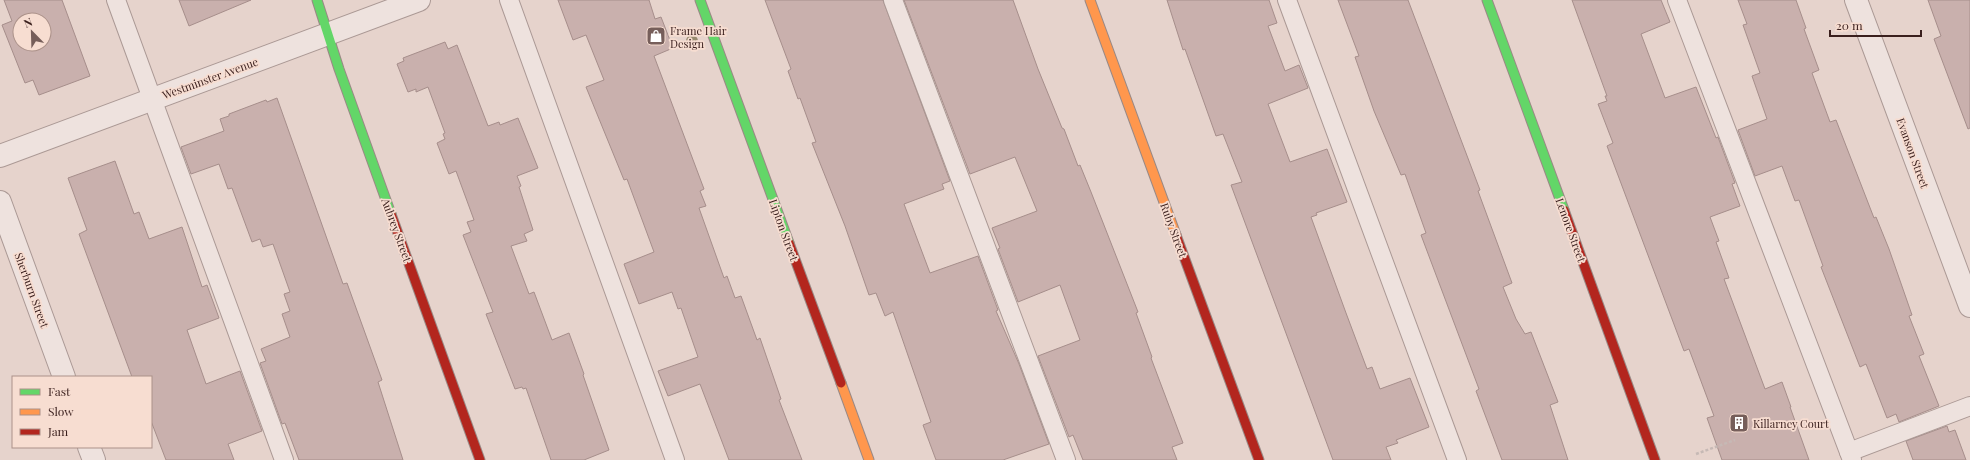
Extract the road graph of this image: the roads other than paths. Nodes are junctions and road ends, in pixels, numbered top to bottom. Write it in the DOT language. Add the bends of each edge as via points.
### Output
graph roads {
  1 [pos="116,0"];
  2 [pos="317,0"];
  3 [pos="420,0"];
  4 [pos="509,0"];
  5 [pos="700,0"];
  6 [pos="894,0"];
  7 [pos="1090,0"];
  8 [pos="1287,0"];
  9 [pos="1487,0"];
  10 [pos="1677,0"];
  11 [pos="1856,0"];
  12 [pos="327,33"];
  13 [pos="152,99"];
  14 [pos="0,156"];
  15 [pos="0,202"];
  16 [pos="1970,306"];
  17 [pos="64,376"];
  18 [pos="1970,406"];
  19 [pos="89,448"];
  20 [pos="1851,456"];
  21 [pos="94,460"];
  22 [pos="284,460"];
  23 [pos="480,460"];
  24 [pos="675,460"];
  25 [pos="869,460"];
  26 [pos="1066,460"];
  27 [pos="1259,460"];
  28 [pos="1457,460"];
  29 [pos="1656,460"];
  1 -- 13 [label="lane"];
  2 -- 12 [label="street, Aubrey Street"];
  3 -- 12 [label="street, Westminster Avenue"];
  4 -- 24 [label="lane"];
  5 -- 25 [label="street, Lipton Street"];
  6 -- 26 [label="lane"];
  7 -- 27 [label="street, Ruby Street"];
  8 -- 28 [label="lane"];
  9 -- 29 [label="street, Lenore Street"];
  10 -- 20 [label="lane"];
  11 -- 16 [label="street, Evanson Street"];
  12 -- 13 [label="street, Westminster Avenue"];
  12 -- 23 [label="street, Aubrey Street"];
  13 -- 14 [label="street, Westminster Avenue"];
  13 -- 22 [label="lane"];
  15 -- 17 [label="street, Sherburn Street"];
  18 -- 20 [label="lane"];
  19 -- 21 [label="street"];
}
